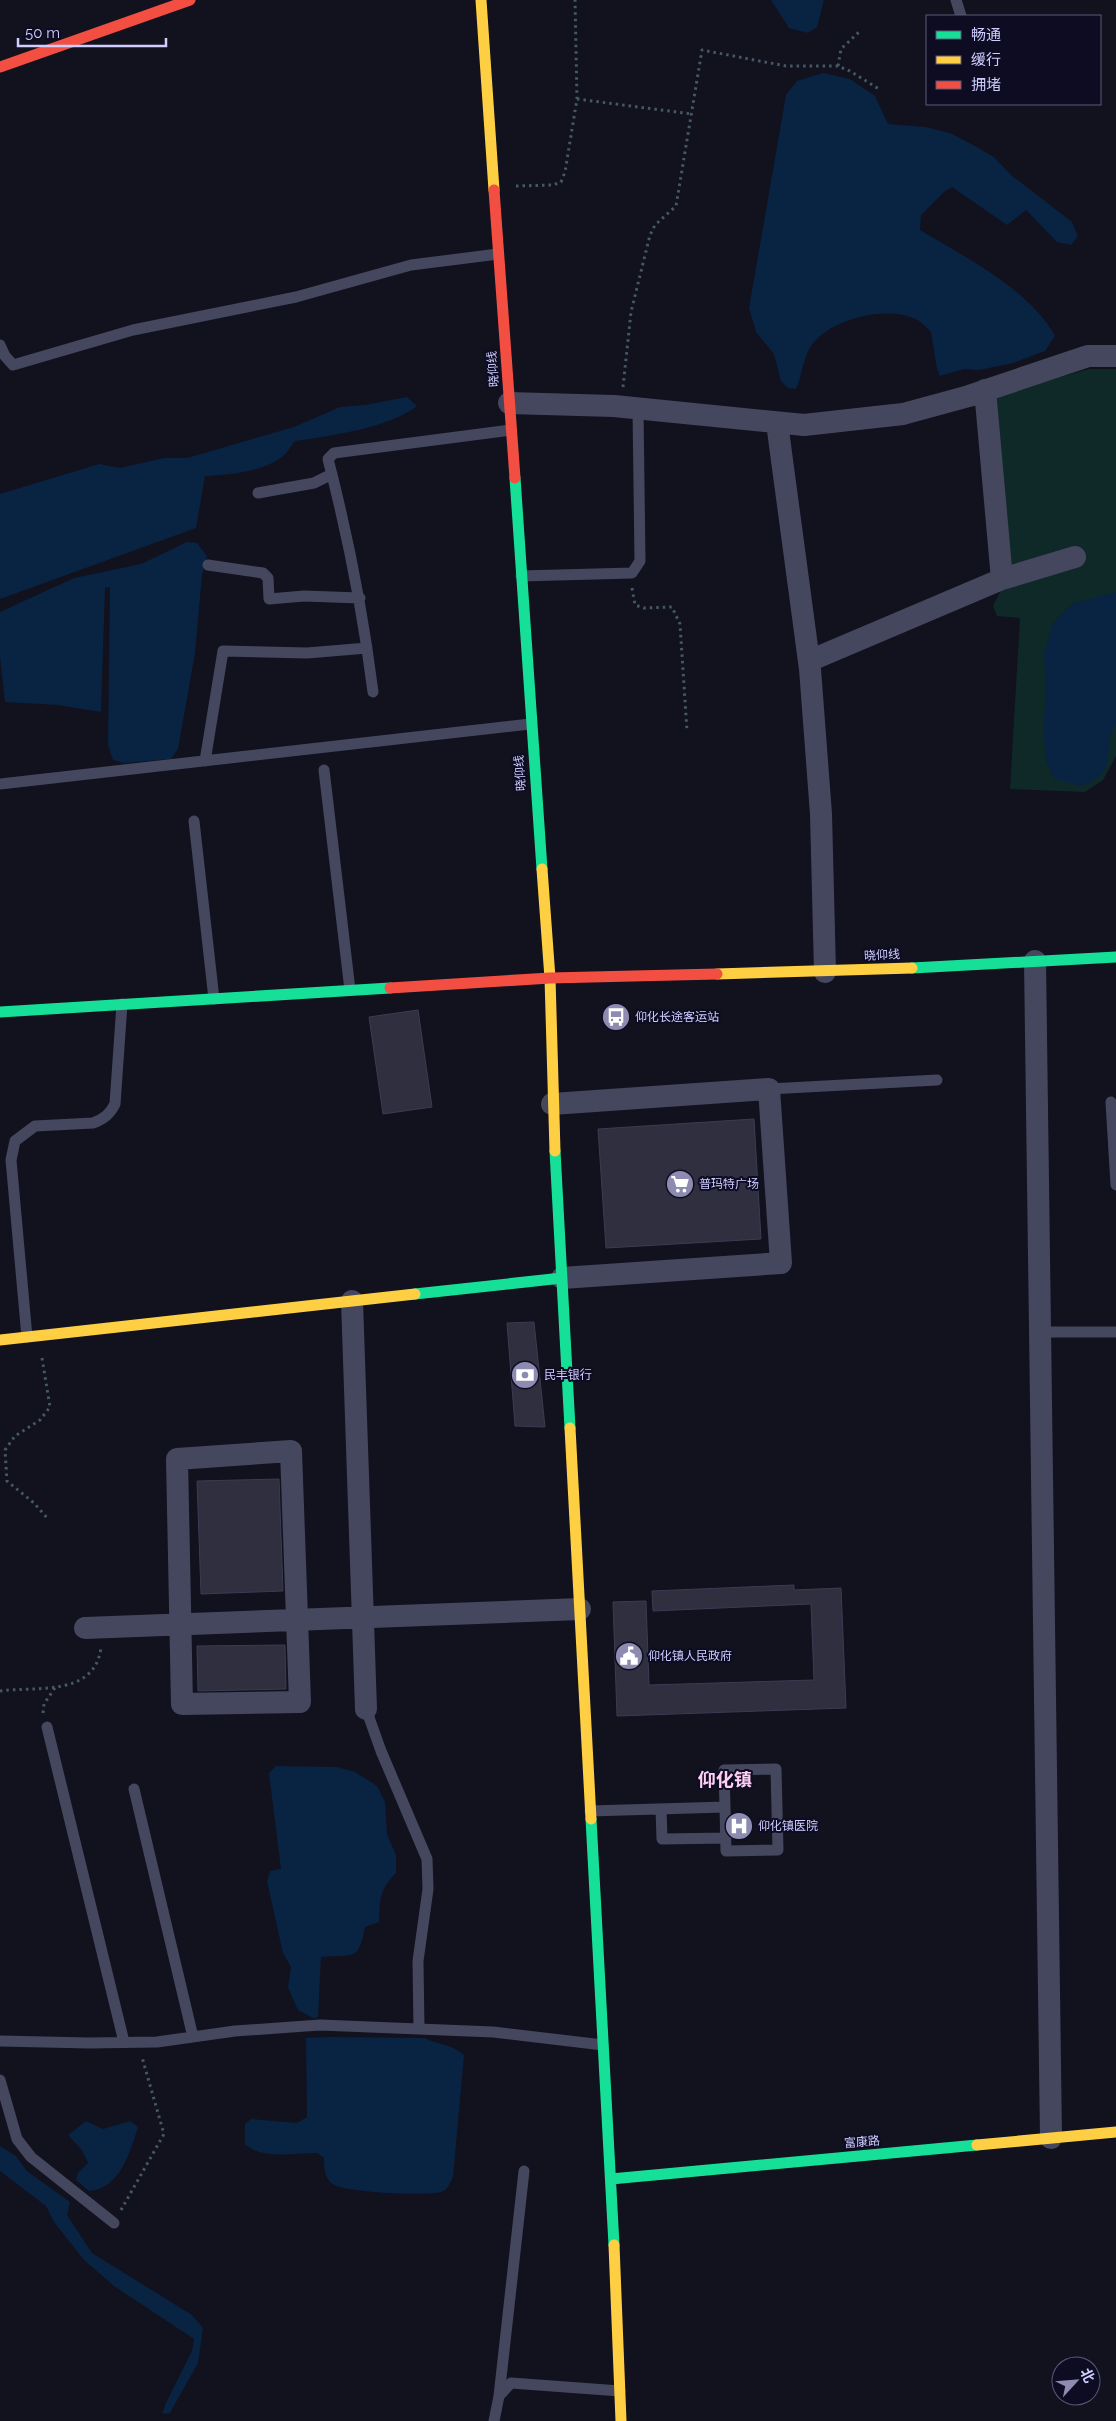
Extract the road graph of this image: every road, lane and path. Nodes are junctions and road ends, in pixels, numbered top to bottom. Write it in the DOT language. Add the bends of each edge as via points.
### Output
graph roads {
  1 [pos="190,0"];
  2 [pos="481,0"];
  3 [pos="575,0"];
  4 [pos="956,0"];
  5 [pos="961,15"];
  6 [pos="860,31"];
  7 [pos="838,66"];
  8 [pos="0,67"];
  9 [pos="879,90"];
  10 [pos="577,99"];
  11 [pos="692,114"];
  12 [pos="494,187"];
  13 [pos="498,254"];
  14 [pos="0,346"];
  15 [pos="1116,356"];
  16 [pos="986,390"];
  17 [pos="509,403"];
  18 [pos="629,408"];
  19 [pos="777,423"];
  20 [pos="511,430"];
  21 [pos="332,474"];
  22 [pos="258,493"];
  23 [pos="1075,557"];
  24 [pos="208,565"];
  25 [pos="632,573"];
  26 [pos="521,576"];
  27 [pos="1002,579"];
  28 [pos="360,598"];
  29 [pos="367,648"];
  30 [pos="809,661"];
  31 [pos="374,692"];
  32 [pos="530,724"];
  33 [pos="688,731"];
  34 [pos="205,761"];
  35 [pos="324,770"];
  36 [pos="0,784"];
  37 [pos="194,820"];
  38 [pos="1116,957"];
  39 [pos="1035,962"];
  40 [pos="825,972"];
  41 [pos="550,978"];
  42 [pos="350,990"];
  43 [pos="214,999"];
  44 [pos="122,1004"];
  45 [pos="0,1012"];
  46 [pos="936,1080"];
  47 [pos="769,1089"];
  48 [pos="1111,1102"];
  49 [pos="552,1104"];
  50 [pos="1116,1185"];
  51 [pos="562,1278"];
  52 [pos="352,1301"];
  53 [pos="1040,1332"];
  54 [pos="1116,1332"];
  55 [pos="32,1336"];
  56 [pos="0,1340"];
  57 [pos="49,1520"];
  58 [pos="580,1609"];
  59 [pos="364,1617"];
  60 [pos="298,1620"];
  61 [pos="181,1624"];
  62 [pos="95,1628"];
  63 [pos="56,1686"];
  64 [pos="0,1691"];
  65 [pos="366,1709"];
  66 [pos="47,1727"];
  67 [pos="134,1789"];
  68 [pos="725,1807"];
  69 [pos="661,1809"];
  70 [pos="590,1811"];
  71 [pos="726,1838"];
  72 [pos="419,2029"];
  73 [pos="193,2037"];
  74 [pos="0,2041"];
  75 [pos="124,2042"];
  76 [pos="138,2042"];
  77 [pos="603,2046"];
  78 [pos="0,2080"];
  79 [pos="1116,2132"];
  80 [pos="1051,2138"];
  81 [pos="524,2171"];
  82 [pos="610,2180"];
  83 [pos="114,2223"];
  84 [pos="620,2391"];
  85 [pos="499,2396"];
  86 [pos="494,2421"];
  87 [pos="621,2421"];
  1 -- 8 [label="street"];
  2 -- 12 [label="street, 晓仰线"];
  3 -- 10 [label="path"];
  4 -- 5 [label="lane"];
  6 -- 7 [label="path" via="841,49"];
  7 -- 9 [label="path" via="850,70"];
  7 -- 11 [label="path" via="786,66 702,50"];
  10 -- 11 [label="path"];
  10 -- 12 [label="path" via="566,172 561,182 553,186"];
  11 -- 18 [label="path" via="676,206 654,225 631,312"];
  12 -- 13 [label="street, 晓仰线"];
  13 -- 14 [label="lane" via="411,265 296,297 133,330 13,365"];
  13 -- 17 [label="street, 晓仰线"];
  15 -- 16 [label="street" via="1088,356"];
  16 -- 19 [label="street" via="902,414 804,425"];
  16 -- 27 [label="street"];
  17 -- 18 [label="street"];
  17 -- 20 [label="street, 晓仰线"];
  18 -- 19 [label="street"];
  18 -- 25 [label="lane" via="640,561"];
  19 -- 30 [label="street"];
  20 -- 21 [label="lane" via="334,453 328,458"];
  20 -- 26 [label="street, 晓仰线"];
  21 -- 22 [label="lane" via="314,483"];
  21 -- 28 [label="lane"];
  23 -- 27 [label="street"];
  24 -- 28 [label="lane" via="264,573 268,578 269,599 304,596"];
  25 -- 26 [label="lane"];
  25 -- 33 [label="path" via="635,605 644,608 672,607 680,624"];
  26 -- 32 [label="street, 晓仰线"];
  27 -- 30 [label="street"];
  28 -- 29 [label="lane"];
  29 -- 31 [label="lane"];
  29 -- 34 [label="lane" via="307,653 223,651"];
  30 -- 40 [label="street" via="821,814"];
  32 -- 34 [label="lane"];
  32 -- 41 [label="street, 晓仰线"];
  34 -- 36 [label="lane"];
  35 -- 42 [label="lane"];
  37 -- 43 [label="lane"];
  38 -- 39 [label="street, 晓仰线"];
  39 -- 40 [label="street, 晓仰线"];
  39 -- 53 [label="street"];
  40 -- 41 [label="street, 晓仰线"];
  41 -- 42 [label="street"];
  41 -- 49 [label="street"];
  42 -- 43 [label="street"];
  43 -- 44 [label="street"];
  44 -- 45 [label="street"];
  44 -- 55 [label="lane" via="116,1104 110,1112 93,1123 35,1126 15,1141 11,1160"];
  46 -- 47 [label="lane"];
  47 -- 49 [label="street"];
  47 -- 51 [label="street" via="781,1263"];
  48 -- 50 [label="lane"];
  49 -- 51 [label="street"];
  51 -- 52 [label="street"];
  51 -- 58 [label="street"];
  52 -- 55 [label="street"];
  52 -- 59 [label="street"];
  53 -- 54 [label="lane"];
  53 -- 80 [label="street"];
  55 -- 56 [label="street"];
  55 -- 57 [label="path" via="50,1407 40,1420 15,1436 5,1450 7,1481"];
  58 -- 59 [label="street"];
  58 -- 70 [label="street"];
  59 -- 60 [label="street"];
  59 -- 65 [label="street"];
  60 -- 61 [label="street"];
  60 -- 61 [label="street" via="300,1702 182,1704"];
  60 -- 61 [label="street" via="291,1451 177,1459"];
  61 -- 62 [label="street"];
  62 -- 63 [label="path" via="99,1661 89,1676 73,1684"];
  63 -- 64 [label="path"];
  63 -- 66 [label="path" via="44,1704 42,1715"];
  65 -- 72 [label="lane" via="427,1859 428,1889 418,1961"];
  66 -- 75 [label="lane"];
  67 -- 73 [label="lane"];
  68 -- 69 [label="lane"];
  68 -- 71 [label="lane"];
  68 -- 71 [label="lane" via="724,1770 776,1769 778,1850 726,1851"];
  69 -- 70 [label="lane"];
  69 -- 71 [label="lane" via="662,1839"];
  70 -- 77 [label="street"];
  72 -- 73 [label="lane" via="320,2025"];
  72 -- 77 [label="lane" via="492,2032"];
  73 -- 76 [label="lane"];
  74 -- 75 [label="lane"];
  75 -- 76 [label="lane"];
  76 -- 83 [label="path" via="164,2134"];
  77 -- 82 [label="street"];
  78 -- 83 [label="lane" via="17,2139 31,2157"];
  79 -- 80 [label="street, 富康路"];
  80 -- 82 [label="street, 富康路"];
  81 -- 85 [label="lane"];
  82 -- 84 [label="street"];
  84 -- 85 [label="lane" via="511,2383"];
  84 -- 87 [label="street"];
  85 -- 86 [label="lane"];
}
